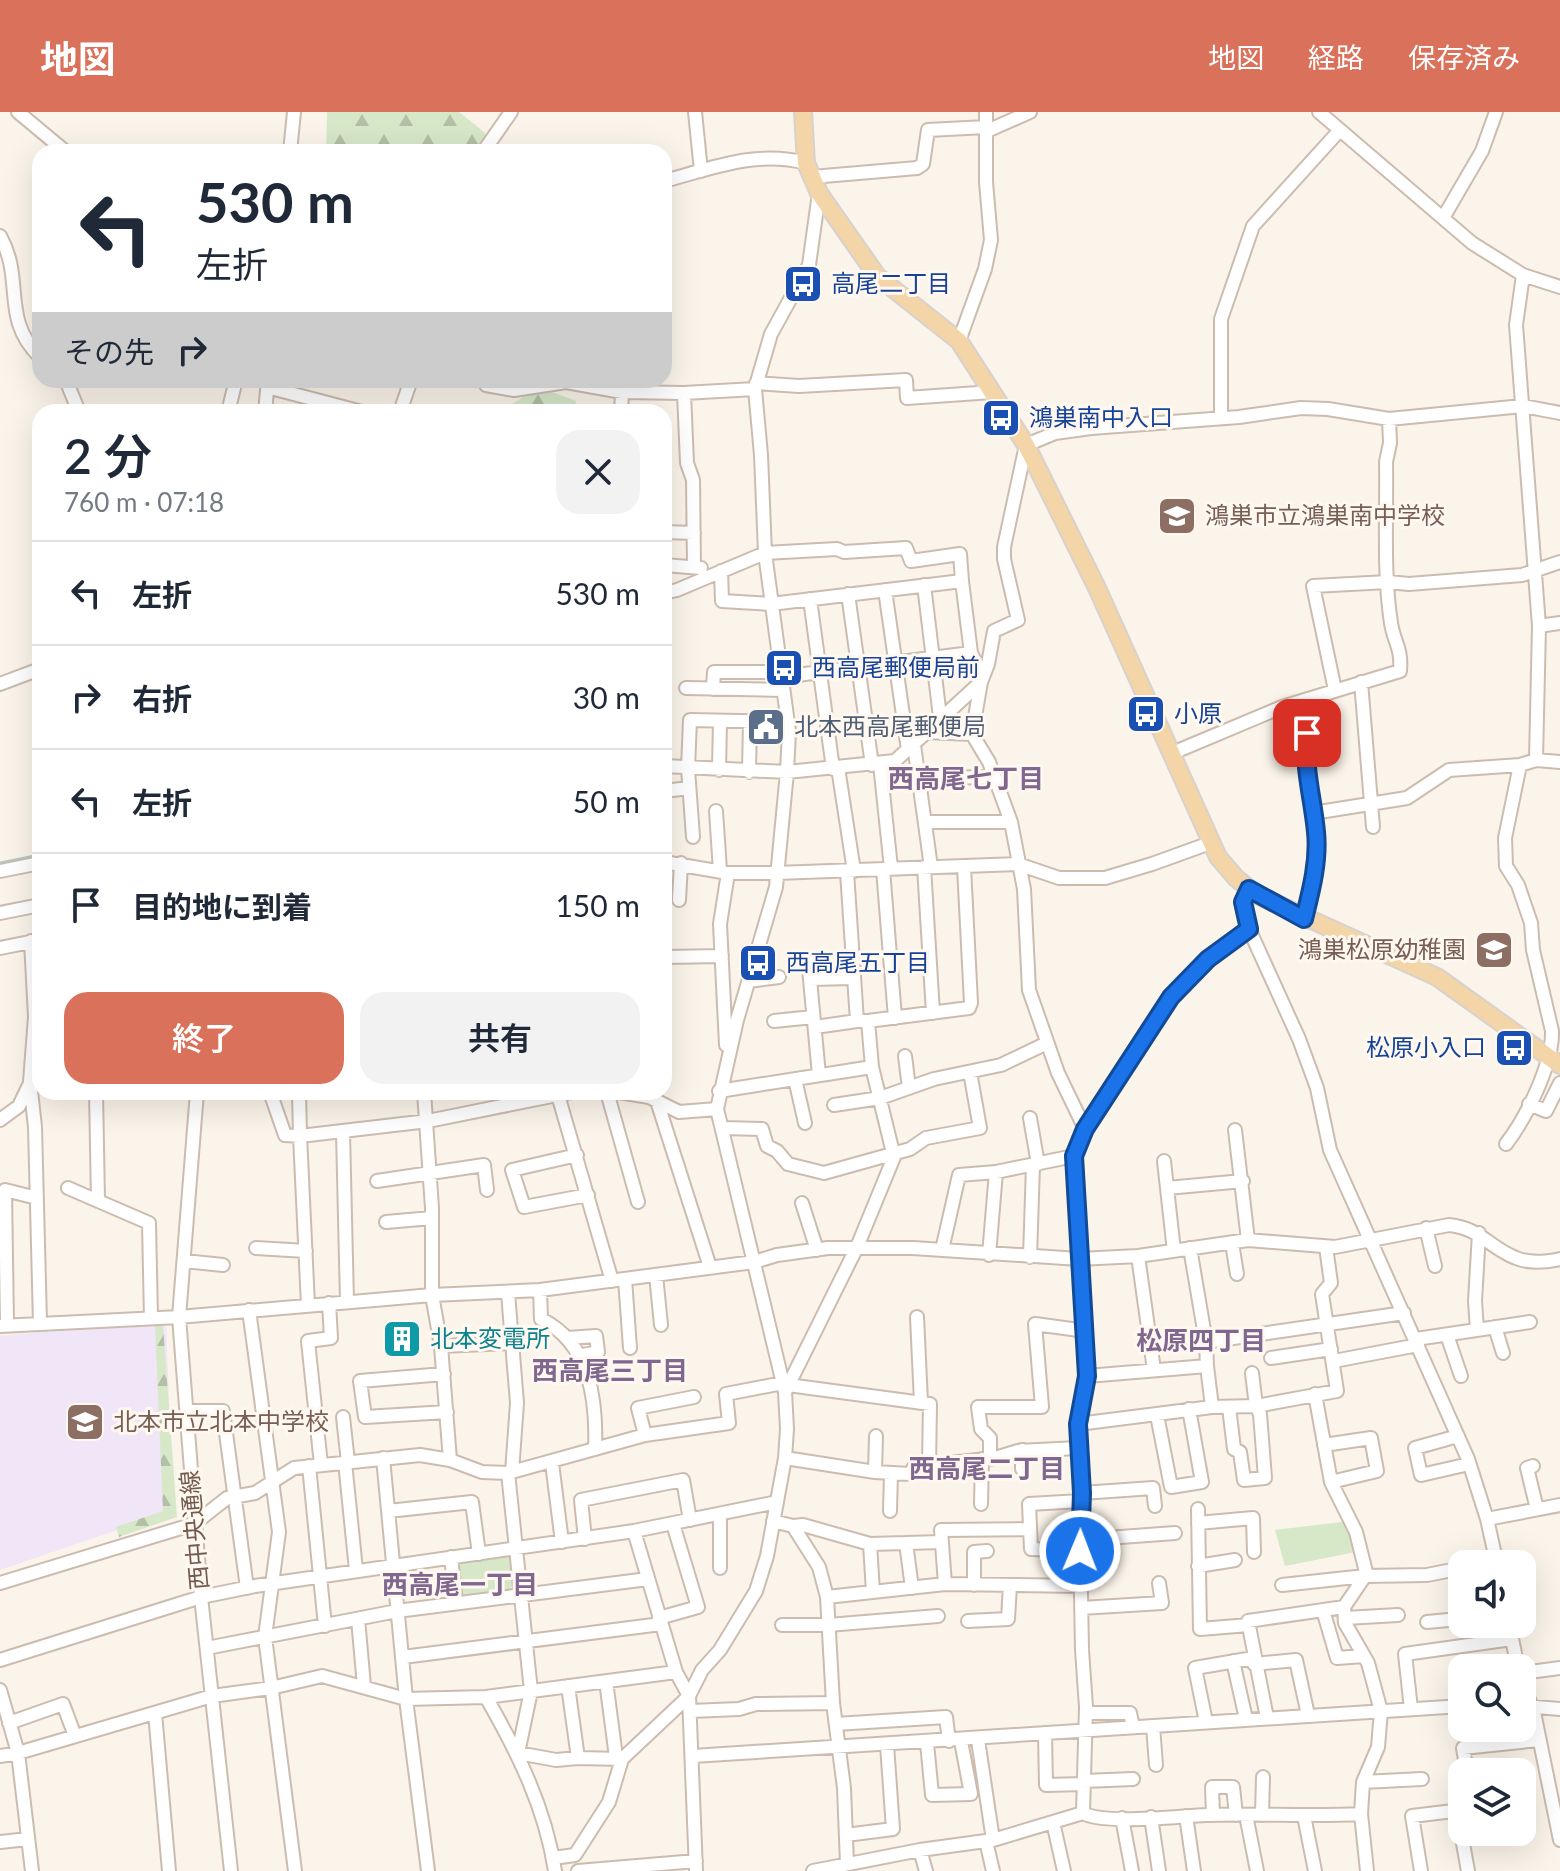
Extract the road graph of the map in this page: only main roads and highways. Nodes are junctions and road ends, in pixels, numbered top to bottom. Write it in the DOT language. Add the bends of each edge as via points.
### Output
graph roads {
  1 [pos="803,112"];
  2 [pos="1554,1061"];
  1 -- 2 [label="main road" via="812,178 877,276 959,341 1026,445 1218,857 1249,889 1437,977"];
}
